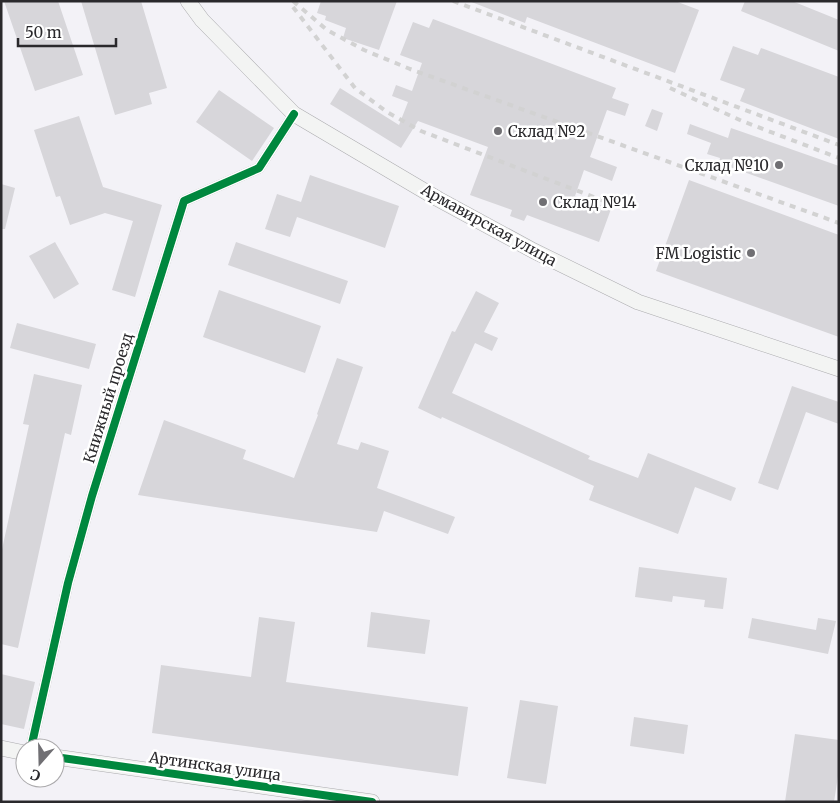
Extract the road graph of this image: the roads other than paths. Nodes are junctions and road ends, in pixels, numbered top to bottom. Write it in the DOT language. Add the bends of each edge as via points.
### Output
graph roads {
  1 [pos="188,1"];
  2 [pos="294,114"];
  3 [pos="839,369"];
  4 [pos="33,738"];
  5 [pos="1,748"];
  6 [pos="15,751"];
  7 [pos="65,758"];
  8 [pos="372,802"];
  1 -- 2 [label="main road, Армавирская улица" via="202,20"];
  2 -- 3 [label="main road, Армавирская улица" via="438,199 638,302"];
  2 -- 4 [label="street, Книжный проезд" via="259,168 184,201 92,496 68,583"];
  5 -- 6 [label="main road"];
  7 -- 8 [label="main road, Артинская улица"];
}
